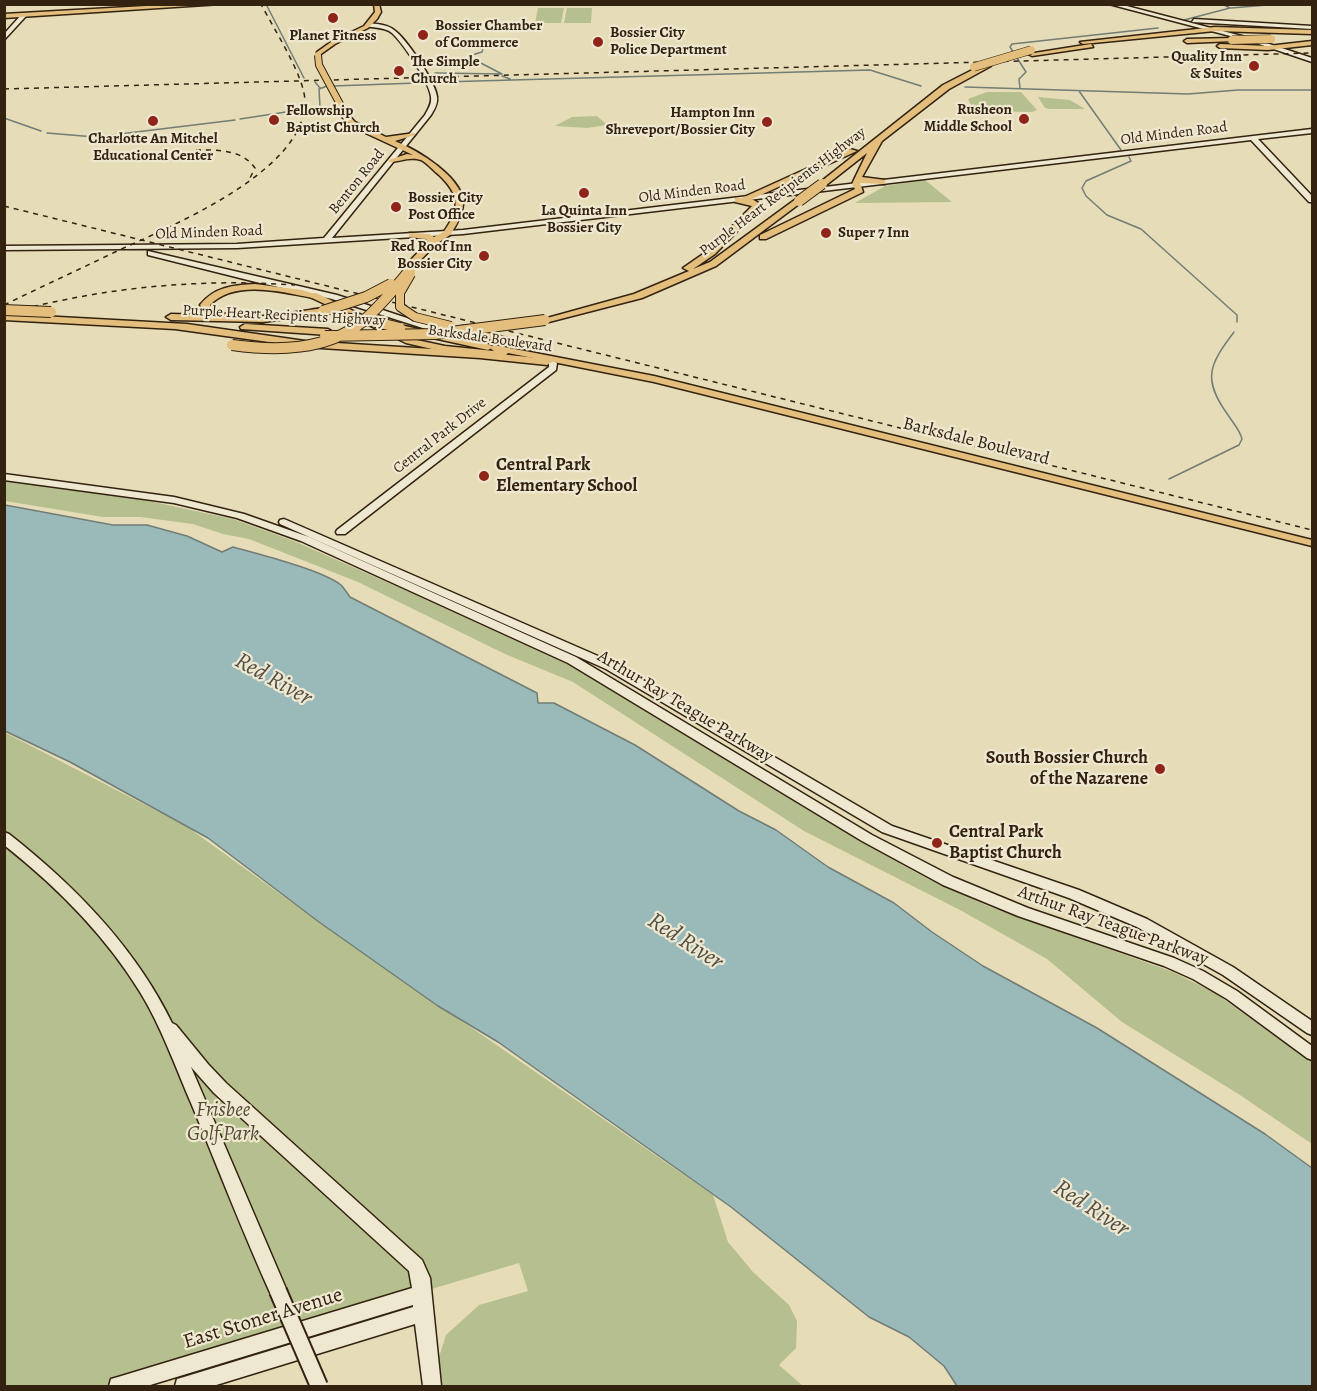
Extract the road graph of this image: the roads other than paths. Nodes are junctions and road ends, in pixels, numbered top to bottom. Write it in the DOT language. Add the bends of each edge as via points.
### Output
graph roads {
  1 [pos="219,4"];
  2 [pos="376,4"];
  3 [pos="1111,4"];
  4 [pos="24,15"];
  5 [pos="4,16"];
  6 [pos="1184,23"];
  7 [pos="366,26"];
  8 [pos="1212,29"];
  9 [pos="1191,32"];
  10 [pos="1312,35"];
  11 [pos="4,38"];
  12 [pos="1083,42"];
  13 [pos="1121,43"];
  14 [pos="1160,44"];
  15 [pos="1177,44"];
  16 [pos="1276,47"];
  17 [pos="1032,52"];
  18 [pos="1312,60"];
  19 [pos="1312,131"];
  20 [pos="413,134"];
  21 [pos="382,138"];
  22 [pos="1253,138"];
  23 [pos="879,139"];
  24 [pos="403,146"];
  25 [pos="857,149"];
  26 [pos="391,160"];
  27 [pos="424,160"];
  28 [pos="882,182"];
  29 [pos="858,185"];
  30 [pos="771,193"];
  31 [pos="791,198"];
  32 [pos="742,199"];
  33 [pos="1312,200"];
  34 [pos="756,206"];
  35 [pos="339,224"];
  36 [pos="447,233"];
  37 [pos="412,236"];
  38 [pos="372,239"];
  39 [pos="325,242"];
  40 [pos="433,242"];
  41 [pos="279,245"];
  42 [pos="143,248"];
  43 [pos="184,248"];
  44 [pos="196,248"];
  45 [pos="4,249"];
  46 [pos="166,256"];
  47 [pos="186,261"];
  48 [pos="713,264"];
  49 [pos="412,269"];
  50 [pos="249,277"];
  51 [pos="671,278"];
  52 [pos="313,295"];
  53 [pos="4,310"];
  54 [pos="295,315"];
  55 [pos="44,316"];
  56 [pos="152,316"];
  57 [pos="4,317"];
  58 [pos="542,318"];
  59 [pos="178,327"];
  60 [pos="327,334"];
  61 [pos="494,348"];
  62 [pos="552,362"];
  63 [pos="604,368"];
  64 [pos="632,374"];
  65 [pos="4,470"];
  66 [pos="4,477"];
  67 [pos="341,532"];
  68 [pos="1312,543"];
  69 [pos="4,837"];
  70 [pos="155,1006"];
  71 [pos="1312,1029"];
  72 [pos="1312,1054"];
  73 [pos="422,1303"];
  74 [pos="118,1386"];
  75 [pos="184,1386"];
  76 [pos="319,1386"];
  77 [pos="432,1386"];
  1 -- 4 [label="main road"];
  2 -- 7 [label="main road" via="378,15"];
  3 -- 6 [label="main road"];
  4 -- 5 [label="main road"];
  4 -- 11 [label="main road"];
  6 -- 8 [label="main road"];
  6 -- 9 [label="highway" via="1200,29"];
  6 -- 10 [label="main road" via="1211,20"];
  7 -- 20 [label="main road, Benton Road" via="395,32 433,90 431,111"];
  7 -- 21 [label="main road, bridge" via="331,44 319,54 319,65 352,123"];
  8 -- 9 [label="highway"];
  8 -- 10 [label="highway"];
  8 -- 16 [label="main road"];
  9 -- 12 [label="highway"];
  10 -- 12 [label="highway, Purple Heart Recipients Highway, bridge"];
  10 -- 13 [label="highway, Purple Heart Recipients Highway, bridge"];
  10 -- 16 [label="highway"];
  12 -- 17 [label="highway, Purple Heart Recipients Highway"];
  13 -- 14 [label="highway"];
  13 -- 17 [label="highway, Purple Heart Recipients Highway"];
  15 -- 16 [label="highway"];
  16 -- 18 [label="main road"];
  17 -- 23 [label="highway, Purple Heart Recipients Highway, bridge" via="987,66 946,87"];
  17 -- 25 [label="highway, Purple Heart Recipients Highway, bridge" via="974,67 940,85"];
  19 -- 22 [label="main road, Old Minden Road"];
  20 -- 21 [label="main road" via="398,139"];
  20 -- 24 [label="main road, Benton Road"];
  21 -- 24 [label="main road"];
  22 -- 28 [label="main road, Old Minden Road"];
  22 -- 33 [label="main road"];
  23 -- 29 [label="highway"];
  23 -- 31 [label="highway, Purple Heart Recipients Highway, bridge" via="822,184"];
  24 -- 26 [label="main road, Benton Road"];
  24 -- 27 [label="main road"];
  25 -- 30 [label="highway"];
  25 -- 31 [label="highway, Purple Heart Recipients Highway"];
  26 -- 27 [label="main road" via="407,156"];
  26 -- 35 [label="main road, Benton Road"];
  27 -- 36 [label="main road" via="458,194 459,213"];
  28 -- 29 [label="highway"];
  29 -- 31 [label="main road, Old Minden Road"];
  29 -- 48 [label="highway"];
  30 -- 31 [label="main road, Old Minden Road"];
  30 -- 32 [label="highway"];
  31 -- 34 [label="highway" via="768,199"];
  31 -- 48 [label="highway, Purple Heart Recipients Highway"];
  31 -- 51 [label="highway, Purple Heart Recipients Highway" via="719,253"];
  32 -- 34 [label="highway"];
  32 -- 36 [label="main road, Old Minden Road"];
  34 -- 51 [label="highway" via="712,252"];
  35 -- 38 [label="main road" via="346,234"];
  35 -- 39 [label="main road, Benton Road"];
  35 -- 41 [label="main road" via="314,236"];
  36 -- 37 [label="main road, Old Minden Road"];
  36 -- 40 [label="highway"];
  36 -- 49 [label="highway"];
  37 -- 38 [label="main road, Old Minden Road"];
  37 -- 40 [label="highway" via="429,237"];
  38 -- 39 [label="main road, Old Minden Road"];
  39 -- 41 [label="main road, Old Minden Road"];
  40 -- 49 [label="highway"];
  41 -- 44 [label="main road, Old Minden Road"];
  42 -- 43 [label="main road, Old Minden Road"];
  42 -- 45 [label="main road, Barksdale Boulevard"];
  42 -- 46 [label="main road, Barksdale Boulevard"];
  43 -- 44 [label="main road, Old Minden Road"];
  43 -- 46 [label="main road"];
  44 -- 47 [label="main road" via="182,253 180,257"];
  46 -- 47 [label="main road, Barksdale Boulevard"];
  47 -- 50 [label="main road, Barksdale Boulevard"];
  48 -- 58 [label="highway, Purple Heart Recipients Highway" via="638,296"];
  49 -- 54 [label="highway, bridge" via="372,294 323,311"];
  49 -- 55 [label="highway, bridge" via="361,322 335,337 308,345 232,345"];
  49 -- 63 [label="main road, bridge" via="398,300 400,307 415,317"];
  50 -- 52 [label="main road, Barksdale Boulevard"];
  50 -- 61 [label="main road, Barksdale Boulevard" via="334,297"];
  51 -- 58 [label="highway, Purple Heart Recipients Highway"];
  52 -- 54 [label="highway" via="238,288 218,293 205,305 210,312 222,316"];
  52 -- 62 [label="main road, Barksdale Boulevard" via="418,344"];
  53 -- 55 [label="highway, Purple Heart Recipients Highway, bridge"];
  54 -- 56 [label="highway" via="240,320"];
  55 -- 56 [label="highway"];
  55 -- 57 [label="highway, Purple Heart Recipients Highway"];
  55 -- 59 [label="highway, Purple Heart Recipients Highway"];
  55 -- 60 [label="highway, Purple Heart Recipients Highway"];
  56 -- 61 [label="highway, bridge" via="238,322 340,318 372,321"];
  58 -- 60 [label="highway, Purple Heart Recipients Highway, bridge" via="423,335"];
  59 -- 60 [label="highway, Purple Heart Recipients Highway"];
  59 -- 62 [label="highway" via="305,344"];
  61 -- 62 [label="main road, Barksdale Boulevard"];
  62 -- 63 [label="main road, Barksdale Boulevard"];
  62 -- 64 [label="main road, Barksdale Boulevard"];
  62 -- 67 [label="main road, Central Park Drive" via="552,368"];
  63 -- 64 [label="main road, Barksdale Boulevard"];
  64 -- 68 [label="main road, Barksdale Boulevard"];
  65 -- 71 [label="main road, Arthur Ray Teague Parkway" via="183,494 310,532 610,666 887,829 1074,894 1142,923 1228,971"];
  66 -- 72 [label="main road, Arthur Ray Teague Parkway" via="189,503 305,539 572,660 867,838 942,878 1207,979"];
  69 -- 70 [label="main road" via="43,868 85,910"];
  70 -- 73 [label="main road" via="220,1088 416,1266 421,1278"];
  70 -- 76 [label="main road, bridge"];
  73 -- 74 [label="main road, East Stoner Avenue"];
  73 -- 75 [label="main road"];
  73 -- 77 [label="main road"];
}
